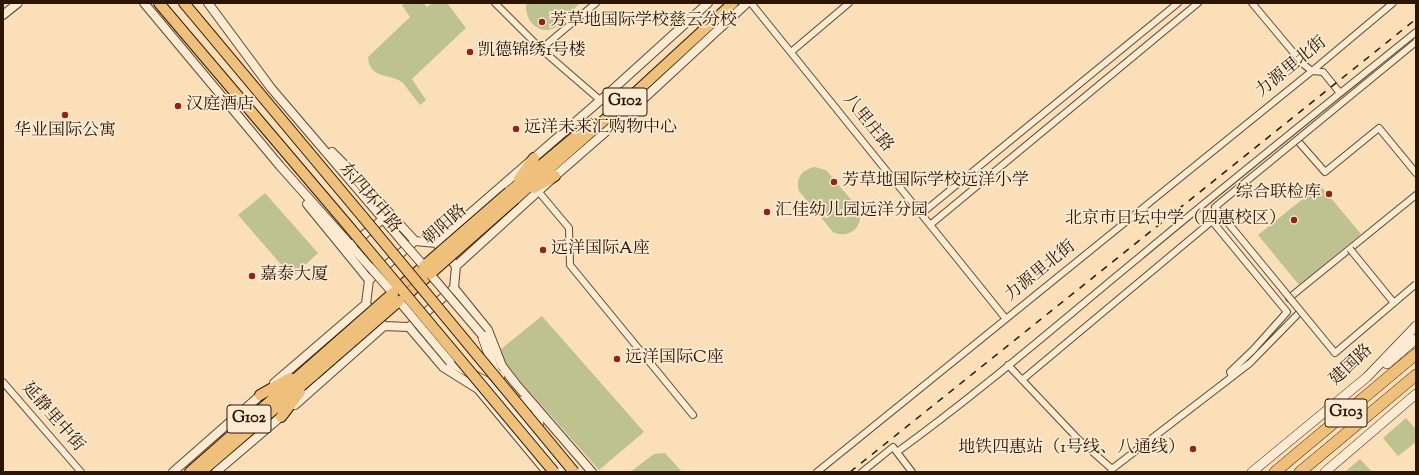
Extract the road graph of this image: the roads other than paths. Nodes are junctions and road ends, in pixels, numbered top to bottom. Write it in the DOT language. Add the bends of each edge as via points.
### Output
graph roads {
  1 [pos="18,3"];
  2 [pos="144,3"];
  3 [pos="152,3"];
  4 [pos="159,3"];
  5 [pos="184,3"];
  6 [pos="188,3"];
  7 [pos="208,3"];
  8 [pos="495,3"];
  9 [pos="596,3"];
  10 [pos="708,3"];
  11 [pos="724,3"];
  12 [pos="734,3"];
  13 [pos="747,3"];
  14 [pos="751,3"];
  15 [pos="849,3"];
  16 [pos="1178,3"];
  17 [pos="1198,3"];
  18 [pos="1252,3"];
  19 [pos="1393,3"];
  20 [pos="3,15"];
  21 [pos="197,18"];
  22 [pos="183,31"];
  23 [pos="1416,32"];
  24 [pos="1416,42"];
  25 [pos="541,49"];
  26 [pos="791,52"];
  27 [pos="1312,71"];
  28 [pos="1340,93"];
  29 [pos="600,100"];
  30 [pos="296,117"];
  31 [pos="1297,140"];
  32 [pos="534,158"];
  33 [pos="280,166"];
  34 [pos="1416,173"];
  35 [pos="555,176"];
  36 [pos="538,191"];
  37 [pos="512,195"];
  38 [pos="1416,195"];
  39 [pos="921,214"];
  40 [pos="383,219"];
  41 [pos="930,225"];
  42 [pos="415,241"];
  43 [pos="436,243"];
  44 [pos="352,245"];
  45 [pos="1350,249"];
  46 [pos="456,266"];
  47 [pos="427,270"];
  48 [pos="368,280"];
  49 [pos="1416,284"];
  50 [pos="454,288"];
  51 [pos="396,297"];
  52 [pos="1289,298"];
  53 [pos="1394,303"];
  54 [pos="366,304"];
  55 [pos="1297,315"];
  56 [pos="1006,319"];
  57 [pos="384,326"];
  58 [pos="1416,326"];
  59 [pos="409,327"];
  60 [pos="482,335"];
  61 [pos="1416,339"];
  62 [pos="1416,354"];
  63 [pos="450,362"];
  64 [pos="1008,365"];
  65 [pos="312,370"];
  66 [pos="1416,375"];
  67 [pos="1232,377"];
  68 [pos="1367,377"];
  69 [pos="1022,380"];
  70 [pos="3,382"];
  71 [pos="1416,394"];
  72 [pos="260,395"];
  73 [pos="520,401"];
  74 [pos="535,407"];
  75 [pos="693,415"];
  76 [pos="281,417"];
  77 [pos="539,424"];
  78 [pos="897,452"];
  79 [pos="1111,471"];
  80 [pos="81,472"];
  81 [pos="173,472"];
  82 [pos="190,472"];
  83 [pos="201,472"];
  84 [pos="216,472"];
  85 [pos="547,472"];
  86 [pos="554,472"];
  87 [pos="563,472"];
  88 [pos="574,472"];
  89 [pos="579,472"];
  90 [pos="592,472"];
  91 [pos="817,472"];
  92 [pos="862,472"];
  93 [pos="912,472"];
  94 [pos="1252,472"];
  95 [pos="1275,472"];
  96 [pos="1300,472"];
  97 [pos="1325,472"];
  1 -- 20 [label="street"];
  2 -- 33 [label="street"];
  3 -- 22 [label="highway"];
  4 -- 22 [label="highway, 东四环中路"];
  5 -- 21 [label="highway, 东四环中路"];
  6 -- 21 [label="highway"];
  7 -- 30 [label="street, 东四环中路" via="271,88"];
  8 -- 25 [label="street"];
  9 -- 25 [label="street"];
  10 -- 29 [label="street, 朝阳路"];
  11 -- 37 [label="highway, 朝阳路 / G102"];
  12 -- 37 [label="highway, 朝阳路 / G102" via="635,93"];
  13 -- 35 [label="street"];
  14 -- 26 [label="street, 八里庄路"];
  15 -- 26 [label="street"];
  16 -- 39 [label="street"];
  17 -- 41 [label="street"];
  18 -- 27 [label="street" via="1303,64"];
  19 -- 27 [label="street, 力源里北街"];
  21 -- 88 [label="highway, 东四环中路, bridge"];
  22 -- 86 [label="highway, 东四环中路, bridge"];
  23 -- 28 [label="street"];
  24 -- 31 [label="street, bridge"];
  25 -- 29 [label="street"];
  26 -- 39 [label="street, 八里庄路"];
  27 -- 28 [label="street" via="1323,72"];
  27 -- 56 [label="street, 力源里北街"];
  28 -- 64 [label="street"];
  29 -- 32 [label="street, 朝阳路"];
  30 -- 40 [label="street, 东四环中路"];
  30 -- 42 [label="street, 东四环中路" via="352,171"];
  31 -- 34 [label="street" via="1325,172 1379,128"];
  31 -- 52 [label="street, bridge" via="1215,207"];
  32 -- 37 [label="highway"];
  32 -- 43 [label="street, 朝阳路"];
  33 -- 44 [label="street"];
  33 -- 48 [label="street"];
  35 -- 36 [label="street"];
  35 -- 37 [label="highway"];
  36 -- 46 [label="street"];
  36 -- 75 [label="street" via="569,228 570,265"];
  37 -- 47 [label="highway, 朝阳路 / G102, bridge"];
  38 -- 45 [label="street"];
  39 -- 41 [label="street, 八里庄路"];
  40 -- 44 [label="street"];
  40 -- 47 [label="street, 东四环中路, bridge"];
  41 -- 56 [label="street, 八里庄路"];
  42 -- 43 [label="street"];
  42 -- 48 [label="street"];
  43 -- 46 [label="street"];
  44 -- 51 [label="street, bridge"];
  45 -- 52 [label="street"];
  45 -- 53 [label="street, bridge"];
  46 -- 50 [label="street"];
  47 -- 51 [label="highway, 朝阳路 / G102, bridge"];
  47 -- 60 [label="street, 东四环中路, bridge"];
  48 -- 54 [label="street"];
  49 -- 53 [label="street, bridge"];
  50 -- 59 [label="street"];
  50 -- 74 [label="street" via="488,330 502,366"];
  51 -- 63 [label="street, bridge"];
  51 -- 65 [label="highway, 朝阳路 / G102, bridge"];
  52 -- 53 [label="street, bridge" via="1335,353"];
  54 -- 57 [label="street"];
  54 -- 72 [label="street"];
  55 -- 67 [label="street" via="1250,363"];
  56 -- 91 [label="street, 力源里北街"];
  57 -- 59 [label="street"];
  57 -- 76 [label="street"];
  58 -- 68 [label="main road, 建国路"];
  59 -- 85 [label="street" via="442,367 478,390"];
  60 -- 73 [label="main road, 东四环中路" via="495,372"];
  61 -- 68 [label="main road"];
  62 -- 95 [label="highway, G103"];
  63 -- 87 [label="main road" via="485,381"];
  64 -- 69 [label="street"];
  64 -- 78 [label="street" via="934,426"];
  65 -- 72 [label="highway"];
  65 -- 76 [label="highway"];
  65 -- 82 [label="highway, 朝阳路 / G102"];
  65 -- 83 [label="highway, 朝阳路 / G102"];
  66 -- 96 [label="highway, G103"];
  67 -- 69 [label="street" via="1230,372 1287,312 1212,221"];
  67 -- 79 [label="street"];
  68 -- 94 [label="main road, 建国路"];
  69 -- 79 [label="street"];
  70 -- 80 [label="street, 延静里中街"];
  71 -- 97 [label="main road"];
  72 -- 81 [label="street"];
  73 -- 74 [label="main road"];
  73 -- 77 [label="main road, 东四环中路"];
  74 -- 77 [label="main road"];
  74 -- 90 [label="street"];
  76 -- 84 [label="street"];
  77 -- 89 [label="main road, 东四环中路"];
  78 -- 92 [label="street" via="892,447"];
  78 -- 93 [label="street"];
}
